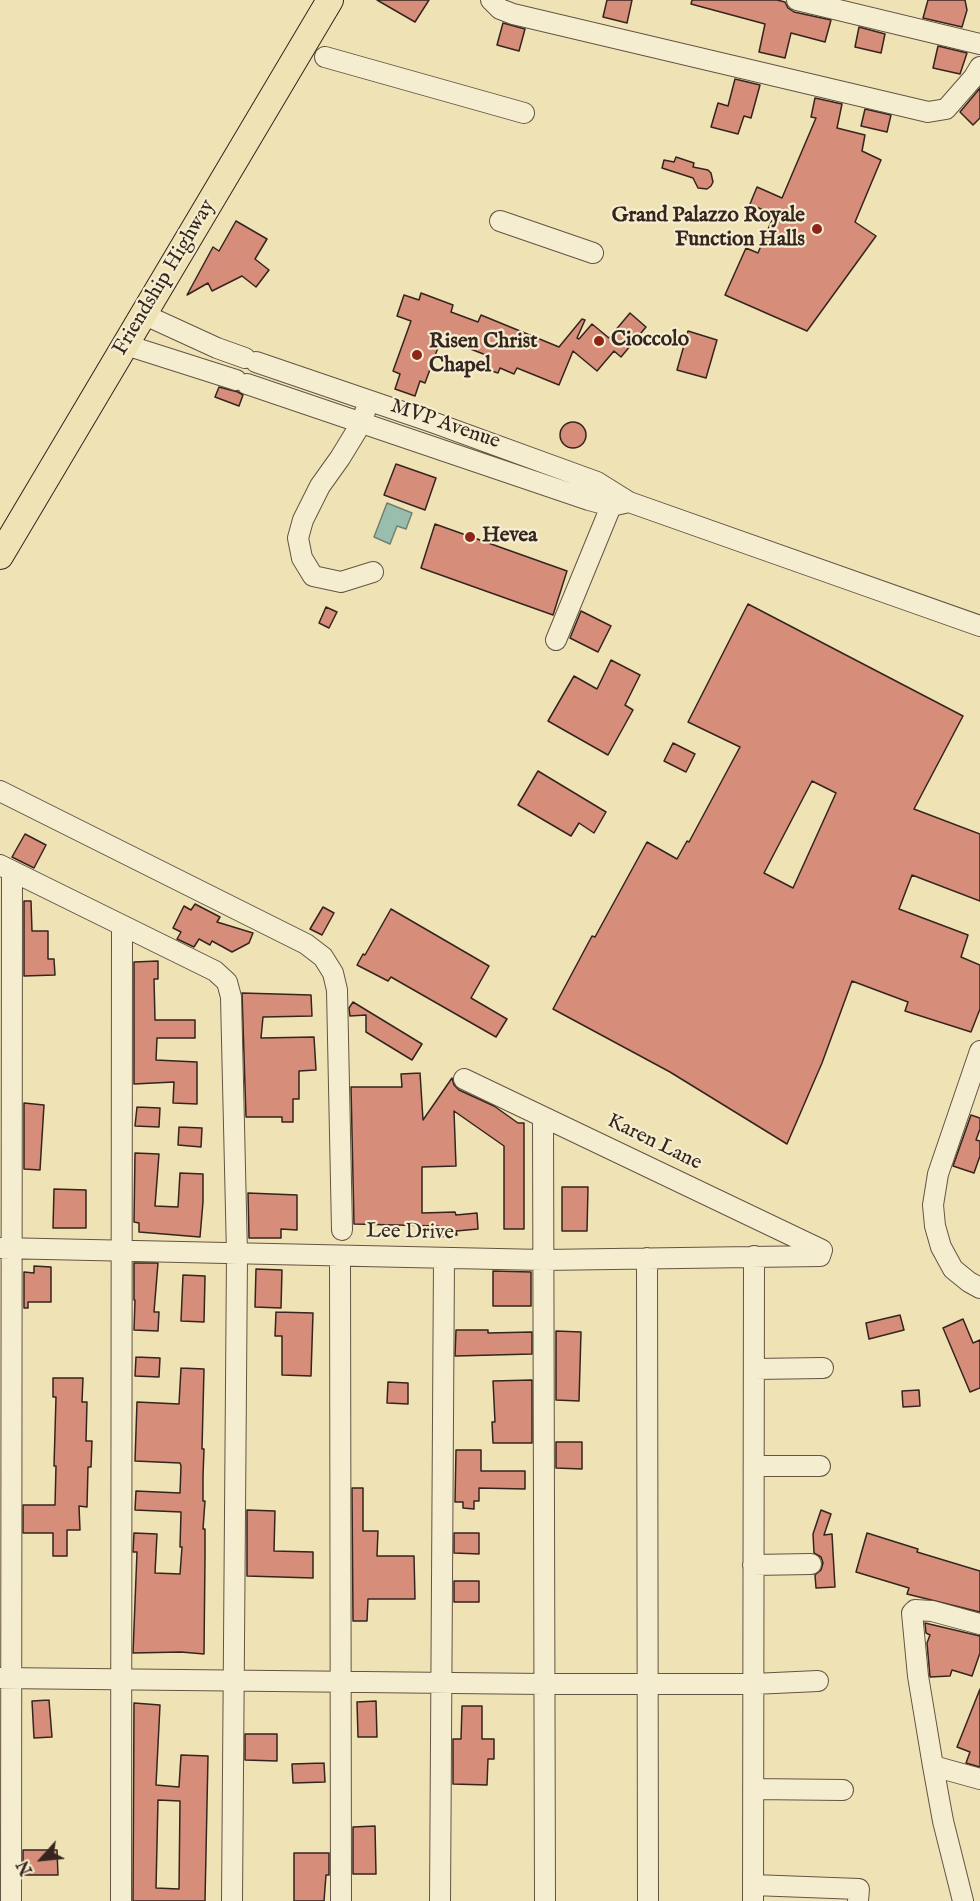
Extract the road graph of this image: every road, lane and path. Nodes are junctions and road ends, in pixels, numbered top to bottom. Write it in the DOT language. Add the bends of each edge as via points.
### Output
graph roads {
  1 [pos="330,0"];
  2 [pos="491,0"];
  3 [pos="797,0"];
  4 [pos="980,44"];
  5 [pos="325,57"];
  6 [pos="980,68"];
  7 [pos="524,113"];
  8 [pos="500,221"];
  9 [pos="593,253"];
  10 [pos="145,315"];
  11 [pos="126,345"];
  12 [pos="282,371"];
  13 [pos="275,393"];
  14 [pos="368,401"];
  15 [pos="362,422"];
  16 [pos="432,422"];
  17 [pos="425,444"];
  18 [pos="593,491"];
  19 [pos="619,501"];
  20 [pos="0,556"];
  21 [pos="373,572"];
  22 [pos="980,626"];
  23 [pos="556,640"];
  24 [pos="0,791"];
  25 [pos="6,869"];
  26 [pos="122,926"];
  27 [pos="980,1052"];
  28 [pos="464,1079"];
  29 [pos="543,1117"];
  30 [pos="342,1230"];
  31 [pos="6,1249"];
  32 [pos="122,1251"];
  33 [pos="821,1253"];
  34 [pos="237,1254"];
  35 [pos="340,1256"];
  36 [pos="754,1256"];
  37 [pos="444,1258"];
  38 [pos="647,1258"];
  39 [pos="543,1260"];
  40 [pos="980,1288"];
  41 [pos="754,1368"];
  42 [pos="823,1368"];
  43 [pos="753,1466"];
  44 [pos="820,1466"];
  45 [pos="811,1564"];
  46 [pos="753,1565"];
  47 [pos="980,1624"];
  48 [pos="5,1678"];
  49 [pos="122,1679"];
  50 [pos="234,1680"];
  51 [pos="819,1681"];
  52 [pos="341,1682"];
  53 [pos="442,1683"];
  54 [pos="544,1684"];
  55 [pos="648,1684"];
  56 [pos="753,1684"];
  57 [pos="933,1766"];
  58 [pos="980,1779"];
  59 [pos="753,1789"];
  60 [pos="843,1790"];
  61 [pos="753,1893"];
  62 [pos="11,1901"];
  63 [pos="121,1901"];
  64 [pos="232,1901"];
  65 [pos="341,1901"];
  66 [pos="440,1901"];
  67 [pos="545,1901"];
  68 [pos="648,1901"];
  69 [pos="858,1901"];
  70 [pos="963,1901"];
  1 -- 10 [label="main road, Friendship Highway"];
  2 -- 6 [label="street" via="513,14 928,112 946,109"];
  3 -- 4 [label="street"];
  5 -- 7 [label="street"];
  8 -- 9 [label="street"];
  10 -- 11 [label="main road, Friendship Highway"];
  10 -- 12 [label="street, MVP Avenue" via="217,348"];
  11 -- 13 [label="street, MVP Avenue"];
  11 -- 20 [label="main road, Friendship Highway"];
  12 -- 13 [label="street"];
  12 -- 14 [label="street, MVP Avenue"];
  13 -- 15 [label="street, MVP Avenue"];
  14 -- 15 [label="street"];
  14 -- 16 [label="street, MVP Avenue"];
  15 -- 17 [label="street, MVP Avenue"];
  15 -- 21 [label="street" via="320,486 298,538 302,558 313,576 341,582"];
  16 -- 17 [label="street"];
  16 -- 18 [label="street, MVP Avenue"];
  17 -- 18 [label="street, MVP Avenue"];
  18 -- 19 [label="street, MVP Avenue"];
  19 -- 22 [label="street, MVP Avenue"];
  19 -- 23 [label="street"];
  24 -- 30 [label="street" via="306,944 323,957 337,990"];
  25 -- 26 [label="street"];
  25 -- 31 [label="street"];
  26 -- 32 [label="street"];
  26 -- 34 [label="street" via="215,971 227,982 231,997"];
  27 -- 40 [label="street" via="938,1174 933,1205 940,1247 953,1269"];
  28 -- 29 [label="street, Karen Lane"];
  29 -- 33 [label="street, Karen Lane"];
  29 -- 39 [label="street"];
  31 -- 32 [label="street, Lee Drive"];
  31 -- 48 [label="street"];
  32 -- 34 [label="street, Lee Drive"];
  32 -- 49 [label="street"];
  33 -- 36 [label="street, Lee Drive"];
  34 -- 35 [label="street, Lee Drive"];
  34 -- 50 [label="street"];
  35 -- 37 [label="street, Lee Drive"];
  35 -- 52 [label="street"];
  36 -- 38 [label="street, Lee Drive"];
  36 -- 41 [label="street"];
  37 -- 39 [label="street, Lee Drive"];
  37 -- 53 [label="street"];
  38 -- 39 [label="street, Lee Drive"];
  38 -- 55 [label="street"];
  39 -- 54 [label="street"];
  41 -- 42 [label="street"];
  41 -- 43 [label="street"];
  43 -- 44 [label="street"];
  43 -- 46 [label="street"];
  45 -- 46 [label="street"];
  46 -- 56 [label="street"];
  47 -- 57 [label="street" via="932,1611 912,1613"];
  48 -- 49 [label="street"];
  48 -- 62 [label="street"];
  49 -- 50 [label="street"];
  49 -- 63 [label="street"];
  50 -- 52 [label="street"];
  50 -- 64 [label="street"];
  51 -- 56 [label="street"];
  52 -- 53 [label="street"];
  52 -- 65 [label="street"];
  53 -- 54 [label="street"];
  53 -- 66 [label="street"];
  54 -- 55 [label="street"];
  54 -- 67 [label="street"];
  55 -- 56 [label="street"];
  55 -- 68 [label="street"];
  56 -- 59 [label="street"];
  57 -- 58 [label="street"];
  57 -- 70 [label="street"];
  59 -- 60 [label="street"];
  59 -- 61 [label="street"];
  61 -- 69 [label="street" via="859,1889"];
}
